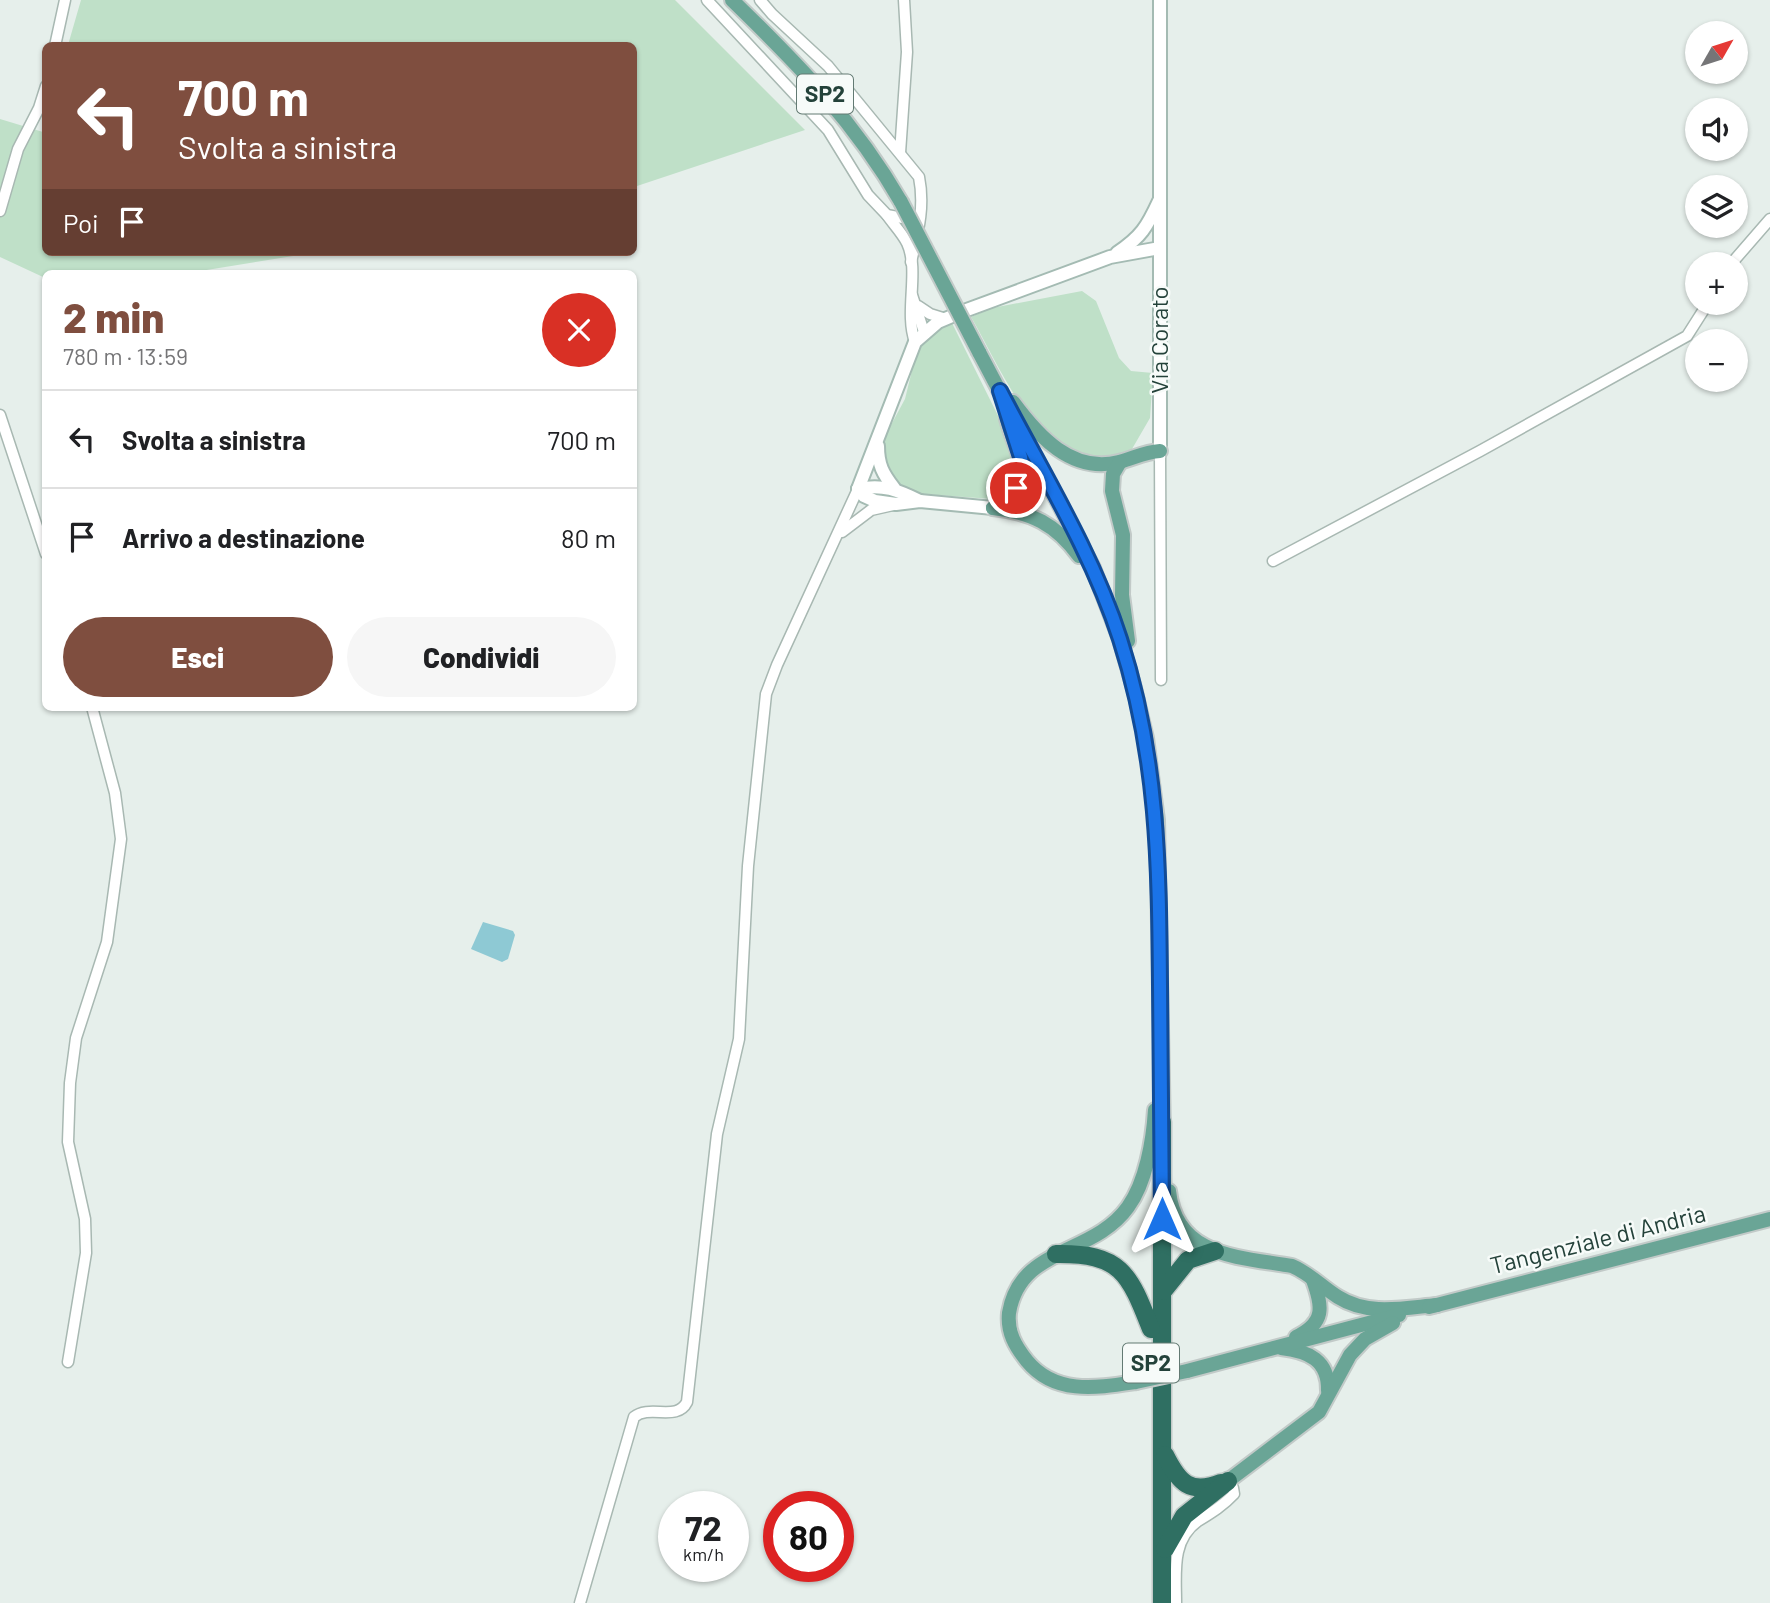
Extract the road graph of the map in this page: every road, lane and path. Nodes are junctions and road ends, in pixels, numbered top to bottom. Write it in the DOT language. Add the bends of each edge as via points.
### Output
graph roads {
  1 [pos="65,0"];
  2 [pos="707,0"];
  3 [pos="732,0"];
  4 [pos="760,0"];
  5 [pos="904,0"];
  6 [pos="1160,0"];
  7 [pos="56,42"];
  8 [pos="42,99"];
  9 [pos="901,153"];
  10 [pos="1160,197"];
  11 [pos="0,211"];
  12 [pos="922,214"];
  13 [pos="887,215"];
  14 [pos="1770,219"];
  15 [pos="1137,240"];
  16 [pos="1160,248"];
  17 [pos="1741,252"];
  18 [pos="1111,257"];
  19 [pos="911,262"];
  20 [pos="911,291"];
  21 [pos="917,306"];
  22 [pos="1700,315"];
  23 [pos="946,319"];
  24 [pos="920,337"];
  25 [pos="988,368"];
  26 [pos="1000,391"];
  27 [pos="0,415"];
  28 [pos="878,435"];
  29 [pos="1160,451"];
  30 [pos="1120,462"];
  31 [pos="894,488"];
  32 [pos="858,489"];
  33 [pos="920,501"];
  34 [pos="896,504"];
  35 [pos="993,508"];
  36 [pos="837,537"];
  37 [pos="42,542"];
  38 [pos="1273,561"];
  39 [pos="1102,591"];
  40 [pos="1161,680"];
  41 [pos="1134,688"];
  42 [pos="93,711"];
  43 [pos="1158,1123"];
  44 [pos="1770,1219"];
  45 [pos="1215,1251"];
  46 [pos="1056,1254"];
  47 [pos="1312,1278"];
  48 [pos="1163,1291"];
  49 [pos="1437,1305"];
  50 [pos="1151,1329"];
  51 [pos="1275,1347"];
  52 [pos="68,1362"];
  53 [pos="1328,1399"];
  54 [pos="1163,1451"];
  55 [pos="1228,1481"];
  56 [pos="1163,1555"];
  57 [pos="580,1603"];
  58 [pos="1151,1603"];
  59 [pos="1162,1603"];
  60 [pos="1176,1603"];
  1 -- 7 [label="street"];
  2 -- 13 [label="street" via="828,130 868,195"];
  3 -- 25 [label="main road, SP2, bridge" via="806,73 869,151 901,202"];
  4 -- 9 [label="street" via="828,66"];
  5 -- 9 [label="street" via="907,52"];
  6 -- 10 [label="main road, Via Corato"];
  8 -- 11 [label="street" via="18,149"];
  9 -- 12 [label="street" via="919,177"];
  10 -- 15 [label="main road"];
  10 -- 16 [label="main road, Via Corato"];
  12 -- 13 [label="street" via="911,222"];
  12 -- 19 [label="street"];
  13 -- 19 [label="street" via="907,244"];
  14 -- 17 [label="street"];
  15 -- 16 [label="main road" via="1147,239"];
  15 -- 18 [label="main road"];
  16 -- 18 [label="main road"];
  16 -- 29 [label="main road, Via Corato"];
  18 -- 23 [label="main road"];
  19 -- 20 [label="street"];
  20 -- 21 [label="street"];
  20 -- 24 [label="street" via="911,328"];
  21 -- 23 [label="street"];
  21 -- 24 [label="street"];
  22 -- 38 [label="street" via="1687,336"];
  23 -- 24 [label="main road"];
  24 -- 28 [label="main road"];
  25 -- 26 [label="main road, SP2"];
  25 -- 30 [label="main road" via="1052,446 1082,463"];
  26 -- 35 [label="main road" via="1023,472 1016,488"];
  26 -- 39 [label="main road, SP2"];
  27 -- 37 [label="street"];
  28 -- 31 [label="main road" via="878,460"];
  28 -- 32 [label="main road"];
  29 -- 30 [label="main road" via="1143,452"];
  29 -- 40 [label="street, Via Corato"];
  30 -- 41 [label="main road" via="1112,491 1123,535 1122,595"];
  31 -- 32 [label="main road"];
  31 -- 33 [label="main road"];
  32 -- 34 [label="main road" via="875,501"];
  32 -- 36 [label="street"];
  33 -- 34 [label="main road"];
  33 -- 35 [label="main road"];
  34 -- 36 [label="street" via="871,510"];
  35 -- 39 [label="main road" via="1024,511 1051,527 1070,543"];
  36 -- 57 [label="street" via="766,694 748,866 740,1027 717,1134 687,1402 676,1413 644,1412 634,1417"];
  39 -- 41 [label="main road, SP2"];
  41 -- 43 [label="main road, SP2" via="1157,820"];
  42 -- 52 [label="street" via="115,793 121,839 107,942 76,1038 70,1083 68,1142 85,1219 86,1253"];
  43 -- 45 [label="main road" via="1171,1208 1191,1240"];
  43 -- 46 [label="main road" via="1140,1186 1128,1207 1109,1228"];
  43 -- 48 [label="highway, SP2"];
  43 -- 50 [label="highway, SP2"];
  44 -- 49 [label="main road, Tangenziale di Andria"];
  45 -- 47 [label="main road" via="1292,1266"];
  45 -- 48 [label="highway" via="1188,1260"];
  46 -- 50 [label="highway" via="1088,1254 1109,1262 1128,1278"];
  46 -- 51 [label="main road, bridge" via="1021,1281 1008,1322 1014,1346 1035,1370 1058,1384 1087,1388 1136,1382"];
  47 -- 49 [label="main road" via="1363,1308"];
  47 -- 51 [label="main road" via="1321,1302 1318,1318 1308,1331"];
  48 -- 54 [label="highway, SP2"];
  49 -- 51 [label="main road"];
  49 -- 53 [label="main road" via="1365,1339 1338,1374"];
  50 -- 58 [label="highway, SP2"];
  51 -- 53 [label="main road" via="1316,1357 1326,1370"];
  53 -- 55 [label="main road" via="1319,1412"];
  54 -- 55 [label="highway" via="1184,1483 1207,1489"];
  54 -- 56 [label="highway, SP2"];
  55 -- 56 [label="highway" via="1184,1516"];
  55 -- 60 [label="street" via="1234,1494 1182,1536"];
  56 -- 59 [label="highway, SP2"];
}
